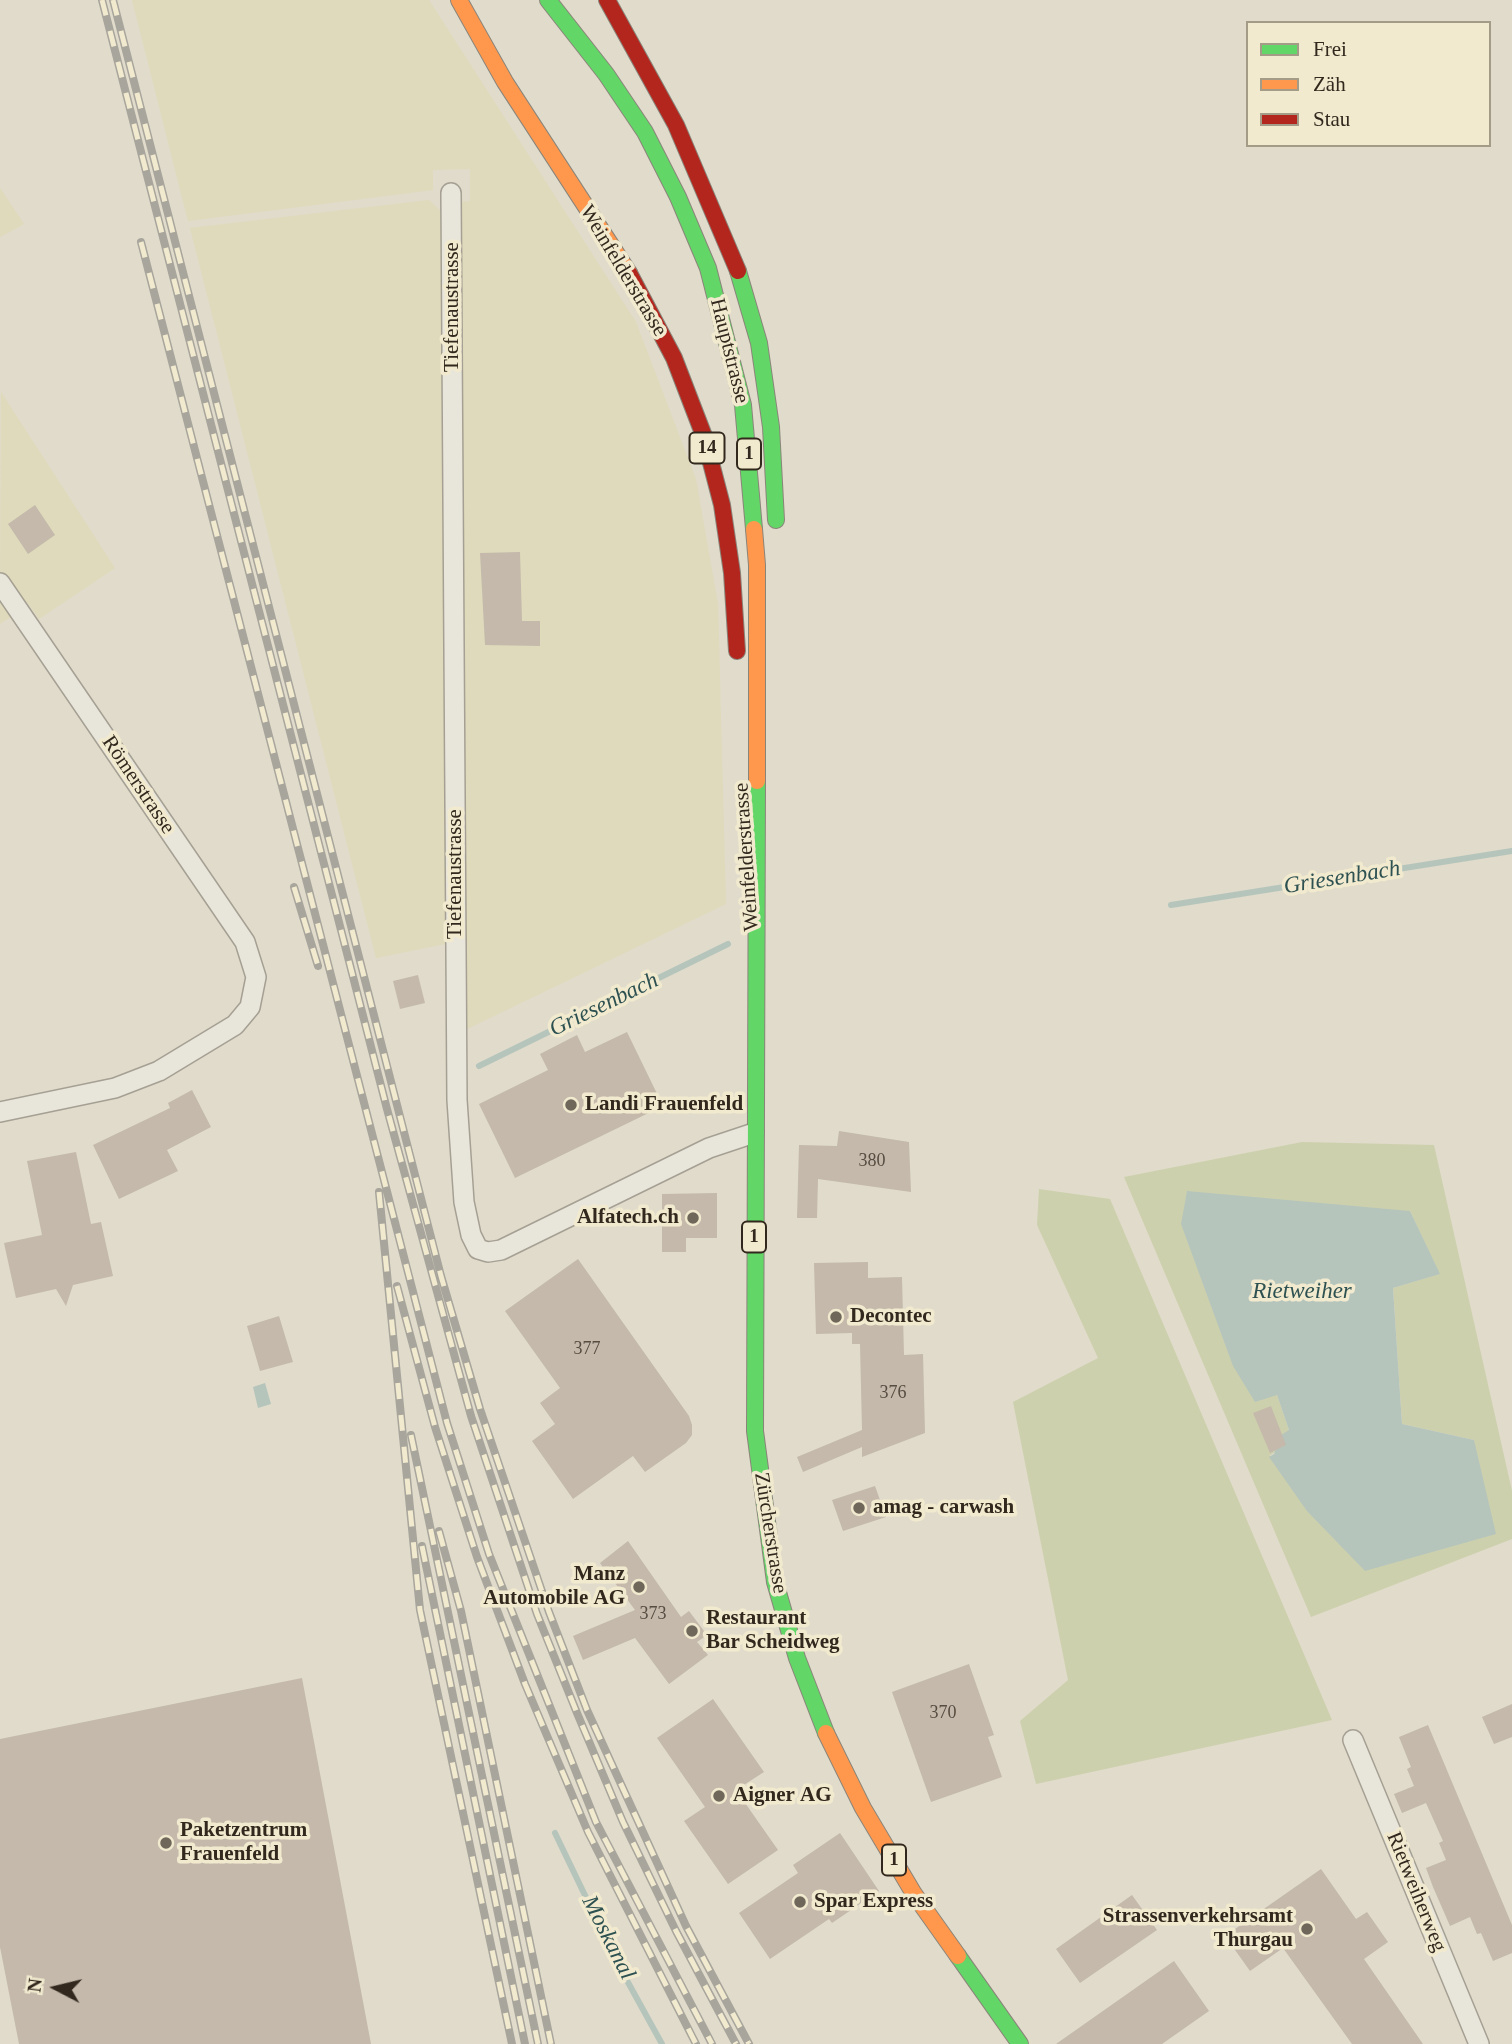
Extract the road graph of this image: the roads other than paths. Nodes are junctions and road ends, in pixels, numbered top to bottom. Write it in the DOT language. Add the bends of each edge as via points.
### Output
graph roads {
  1 [pos="459,0"];
  2 [pos="548,0"];
  3 [pos="607,0"];
  4 [pos="452,192"];
  5 [pos="776,537"];
  6 [pos="0,583"];
  7 [pos="738,672"];
  8 [pos="740,734"];
  9 [pos="774,821"];
  10 [pos="756,957"];
  11 [pos="0,1112"];
  12 [pos="754,1133"];
  13 [pos="1353,1740"];
  14 [pos="1020,2044"];
  15 [pos="1479,2044"];
  1 -- 7 [label="main road, Weinfelderstrasse / 14" via="505,82 636,284 674,358 704,436 722,505"];
  2 -- 10 [label="main road, Hauptstrasse / 1" via="645,132 678,197 708,268 743,405 757,565"];
  3 -- 5 [label="main road" via="676,125 735,259 759,343 771,427"];
  4 -- 12 [label="street, Tiefenaustrasse" via="457,1100 464,1202 471,1235 478,1249 501,1250 709,1147"];
  6 -- 11 [label="street, Römerstrasse" via="245,942 256,977 254,995 243,1016 224,1034 159,1071 115,1088"];
  8 -- 10 [label="main road, Weinfelderstrasse" via="744,864"];
  9 -- 10 [label="main road, Weinfelderstrasse"];
  10 -- 12 [label="main road, Zürcherstrasse / 1"];
  12 -- 14 [label="main road, Zürcherstrasse / 1" via="755,1431 773,1569 797,1658 822,1725 863,1808 914,1894"];
  13 -- 15 [label="street, Rietweiherweg"];
}
